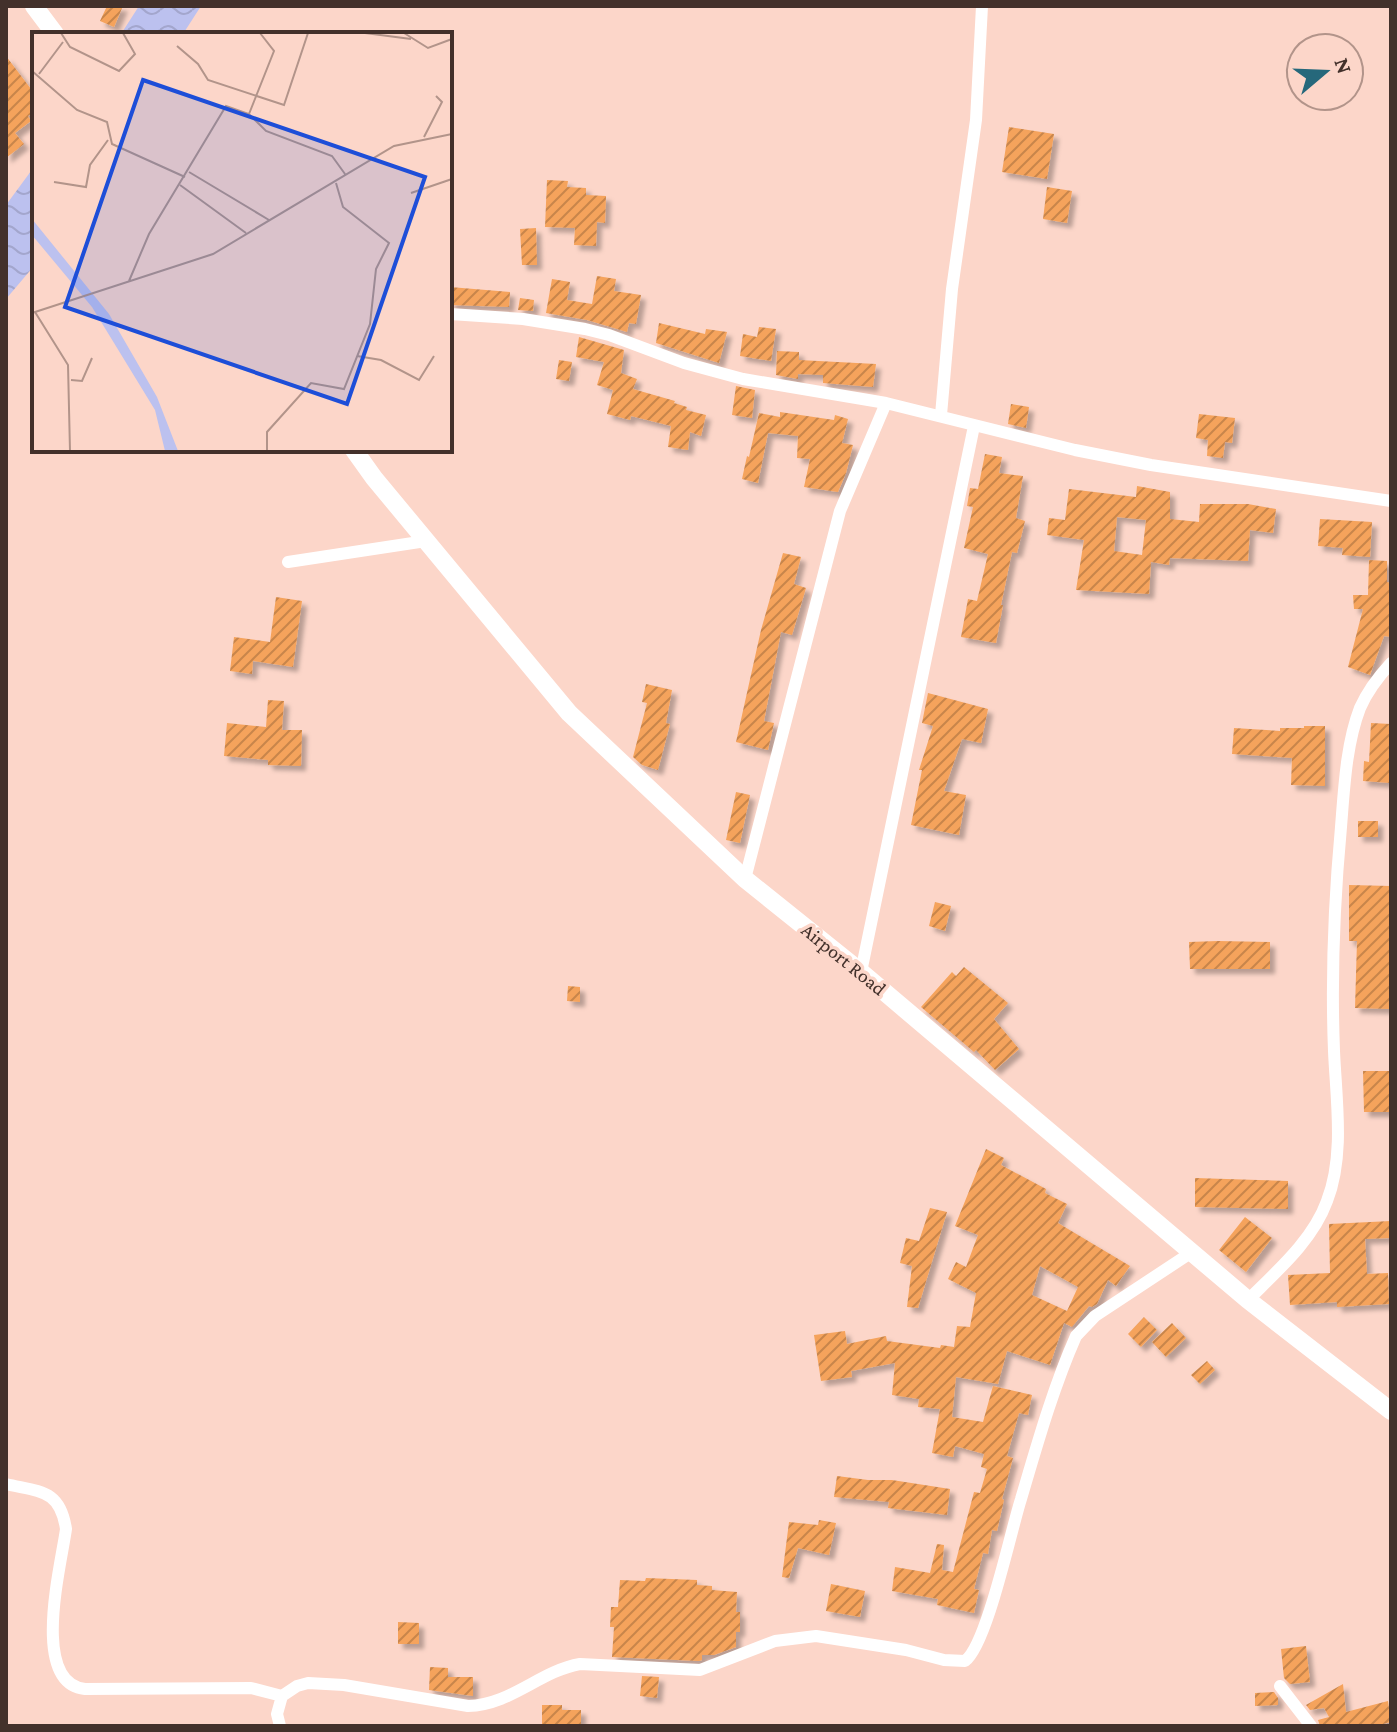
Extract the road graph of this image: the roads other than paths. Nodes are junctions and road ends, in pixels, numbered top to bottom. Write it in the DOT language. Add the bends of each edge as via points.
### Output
graph roads {
  1 [pos="34,6"];
  2 [pos="982,6"];
  3 [pos="54,32"];
  4 [pos="452,314"];
  5 [pos="886,403"];
  6 [pos="941,415"];
  7 [pos="974,426"];
  8 [pos="356,452"];
  9 [pos="1391,501"];
  10 [pos="426,541"];
  11 [pos="288,562"];
  12 [pos="1391,663"];
  13 [pos="745,879"];
  14 [pos="861,972"];
  15 [pos="1192,1252"];
  16 [pos="1248,1300"];
  17 [pos="1391,1411"];
  18 [pos="6,1484"];
  19 [pos="1280,1686"];
  20 [pos="282,1696"];
  21 [pos="280,1726"];
  22 [pos="1311,1726"];
  1 -- 3 [label="main road"];
  2 -- 6 [label="street" via="976,120"];
  4 -- 5 [label="street" via="558,324 743,379"];
  5 -- 6 [label="street"];
  5 -- 13 [label="street" via="840,511"];
  6 -- 7 [label="street"];
  7 -- 9 [label="street" via="1151,465"];
  7 -- 14 [label="street"];
  8 -- 10 [label="main road, Airport Road"];
  10 -- 11 [label="street"];
  10 -- 13 [label="main road, Airport Road" via="569,713"];
  12 -- 16 [label="street" via="1360,709 1345,775 1331,949 1337,1137 1333,1179 1322,1215"];
  13 -- 14 [label="main road, Airport Road"];
  14 -- 15 [label="main road, Airport Road"];
  15 -- 16 [label="main road, Airport Road"];
  15 -- 20 [label="street" via="1095,1316 1076,1336 985,1625 965,1661 805,1636 775,1641 700,1670 570,1666 483,1706 308,1683"];
  16 -- 17 [label="main road, Airport Road"];
  18 -- 20 [label="street" via="49,1494 64,1517 53,1637 54,1658 65,1682 85,1689 251,1688"];
  19 -- 22 [label="street"];
  20 -- 21 [label="street"];
}
